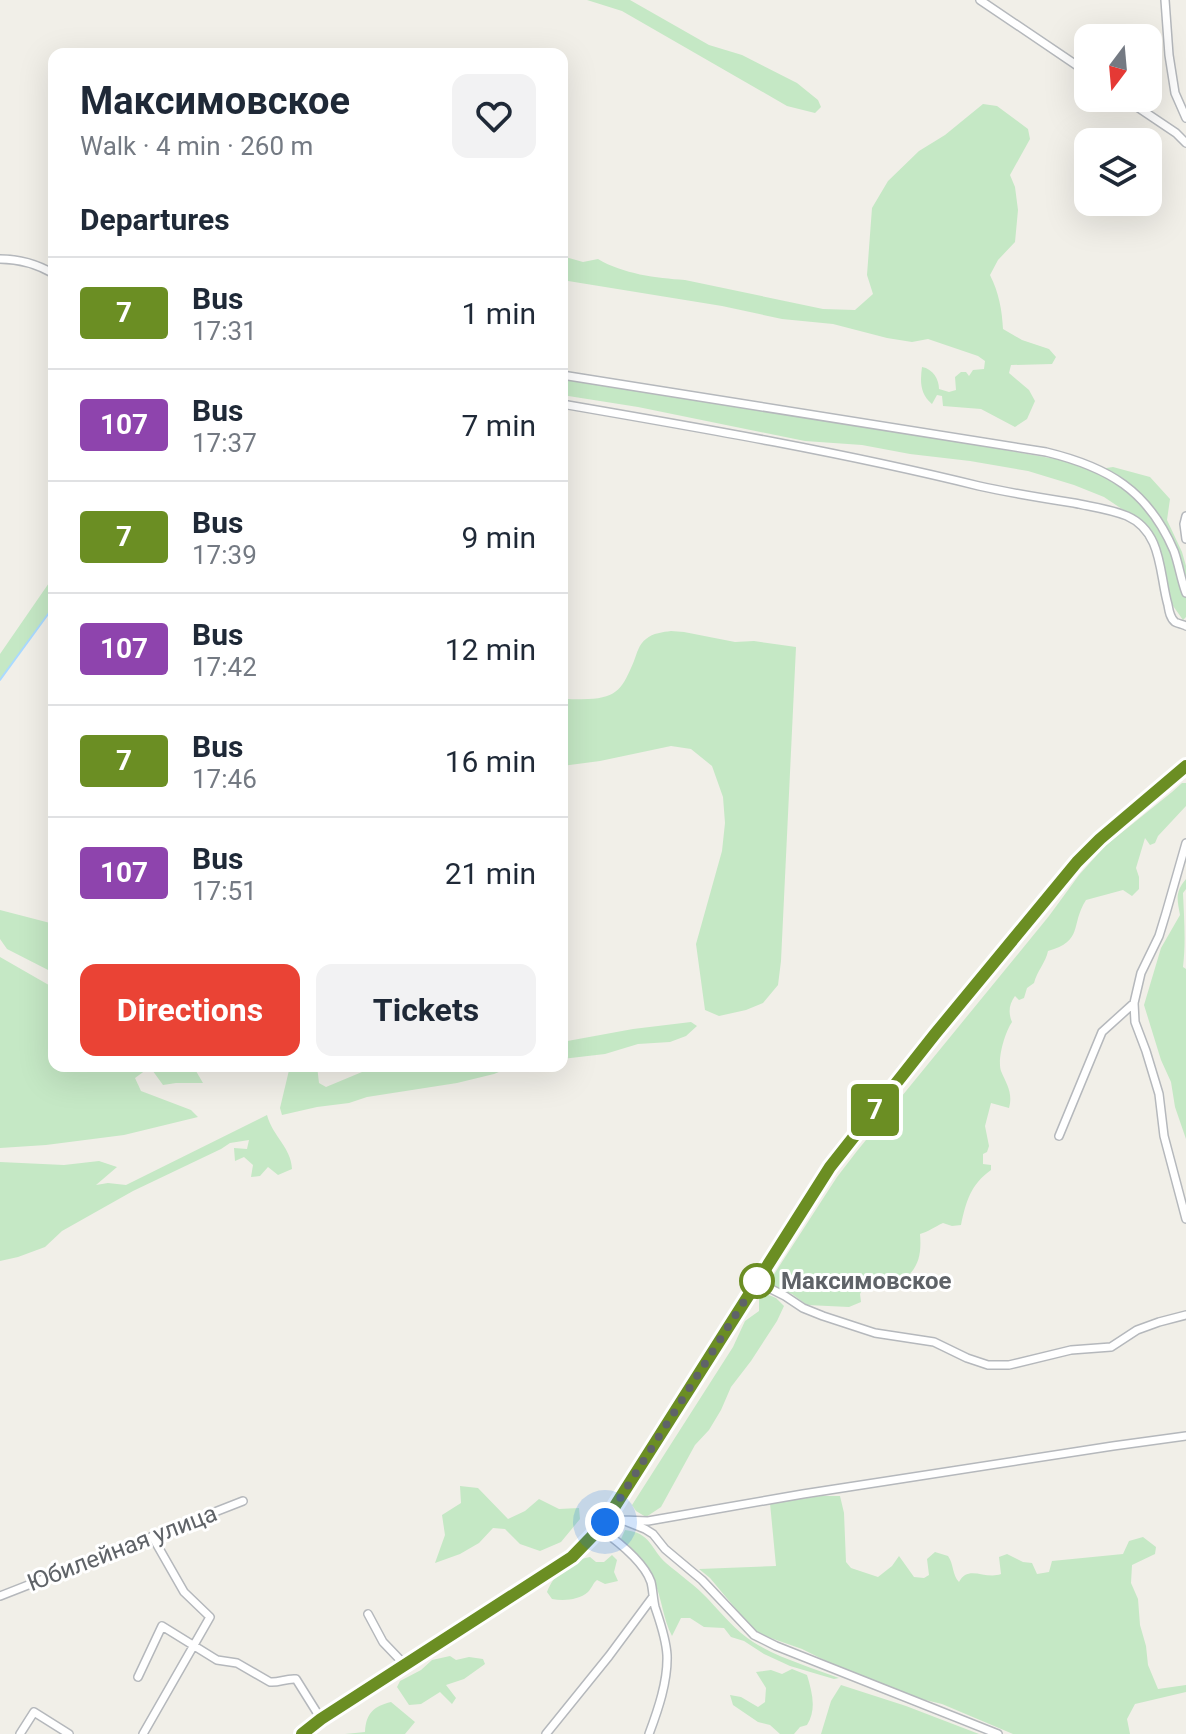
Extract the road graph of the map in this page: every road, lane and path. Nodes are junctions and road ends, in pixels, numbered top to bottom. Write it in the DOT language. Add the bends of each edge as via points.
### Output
graph roads {
  1 [pos="980,0"];
  2 [pos="1165,0"];
  3 [pos="1074,64"];
  4 [pos="1145,112"];
  5 [pos="1186,118"];
  6 [pos="1186,143"];
  7 [pos="0,259"];
  8 [pos="48,271"];
  9 [pos="568,376"];
  10 [pos="568,405"];
  11 [pos="1186,516"];
  12 [pos="1186,539"];
  13 [pos="1186,593"];
  14 [pos="1186,626"];
  15 [pos="1186,766"];
  16 [pos="1186,843"];
  17 [pos="1134,1003"];
  18 [pos="1059,1136"];
  19 [pos="1186,1219"];
  20 [pos="757,1282"];
  21 [pos="1186,1315"];
  22 [pos="1186,1436"];
  23 [pos="243,1501"];
  24 [pos="610,1515"];
  25 [pos="623,1520"];
  26 [pos="599,1528"];
  27 [pos="152,1536"];
  28 [pos="0,1596"];
  29 [pos="652,1598"];
  30 [pos="368,1614"];
  31 [pos="194,1645"];
  32 [pos="405,1665"];
  33 [pos="138,1677"];
  34 [pos="321,1719"];
  35 [pos="20,1734"];
  36 [pos="69,1734"];
  37 [pos="143,1734"];
  38 [pos="302,1734"];
  39 [pos="546,1734"];
  40 [pos="649,1734"];
  41 [pos="998,1734"];
  1 -- 3 [label="street"];
  2 -- 5 [label="street" via="1175,93"];
  4 -- 6 [label="street"];
  7 -- 8 [label="street"];
  9 -- 13 [label="street" via="1077,460 1117,479 1148,508 1175,554"];
  10 -- 14 [label="street" via="1119,513 1142,525 1150,536 1171,617"];
  11 -- 12 [label="street"];
  15 -- 20 [label="main road" via="1077,862 830,1167"];
  16 -- 17 [label="street"];
  17 -- 18 [label="street" via="1102,1032"];
  17 -- 19 [label="street"];
  20 -- 21 [label="street" via="823,1316 875,1333 934,1342 988,1365 1111,1347 1137,1330"];
  20 -- 24 [label="main road"];
  22 -- 25 [label="street" via="648,1521"];
  23 -- 27 [label="street, Юбилейная улица"];
  24 -- 25 [label="street"];
  24 -- 26 [label="main road"];
  25 -- 41 [label="street" via="653,1534 754,1635"];
  26 -- 29 [label="street" via="640,1566"];
  26 -- 32 [label="main road" via="572,1557"];
  27 -- 28 [label="street, Юбилейная улица"];
  27 -- 31 [label="street" via="184,1592 210,1617"];
  29 -- 39 [label="street"];
  29 -- 40 [label="street" via="667,1657"];
  30 -- 32 [label="street" via="383,1642"];
  31 -- 33 [label="street" via="162,1626"];
  31 -- 34 [label="street" via="270,1682 296,1679"];
  31 -- 37 [label="street"];
  32 -- 34 [label="main road"];
  34 -- 38 [label="main road"];
  35 -- 36 [label="street" via="34,1712"];
}
